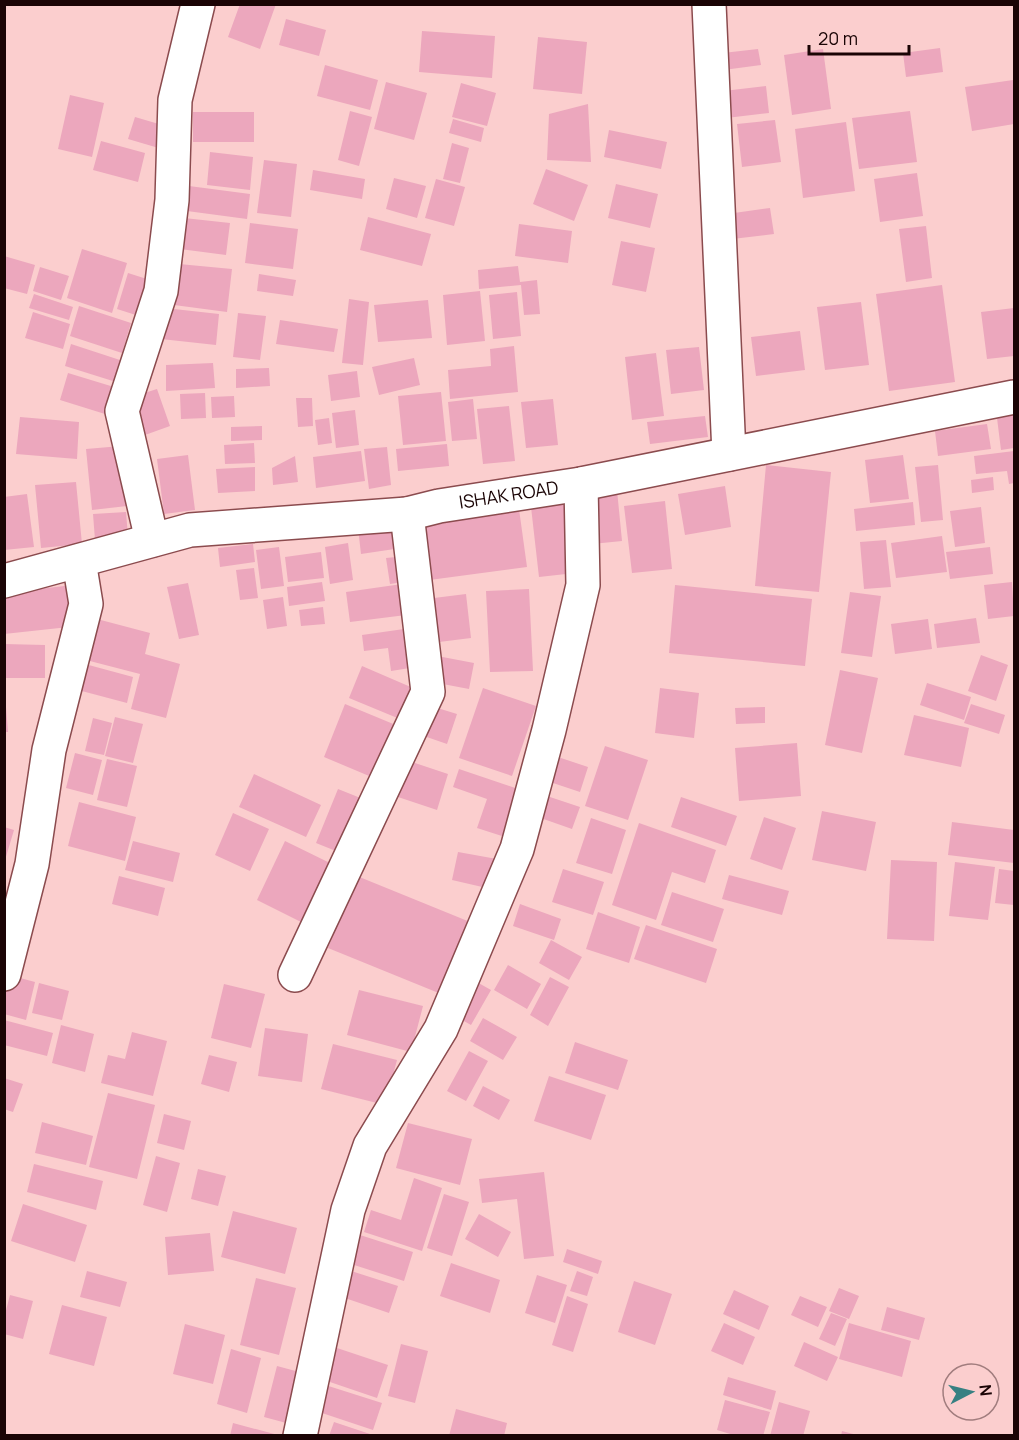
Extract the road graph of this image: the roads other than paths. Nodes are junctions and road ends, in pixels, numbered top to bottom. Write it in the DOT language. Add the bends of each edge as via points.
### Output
graph roads {
  1 [pos="198,4"];
  2 [pos="708,4"];
  3 [pos="1014,397"];
  4 [pos="729,454"];
  5 [pos="581,484"];
  6 [pos="407,514"];
  7 [pos="153,540"];
  8 [pos="79,561"];
  9 [pos="4,581"];
  10 [pos="4,974"];
  11 [pos="295,975"];
  12 [pos="300,1436"];
  1 -- 7 [label="street" via="175,100 172,201 161,291 122,411"];
  2 -- 4 [label="street"];
  3 -- 4 [label="street, ISHAK ROAD"];
  4 -- 5 [label="street, ISHAK ROAD"];
  5 -- 6 [label="street, ISHAK ROAD"];
  5 -- 12 [label="street" via="583,585 517,849 441,1029 370,1146 348,1210"];
  6 -- 7 [label="street, ISHAK ROAD" via="190,530"];
  6 -- 11 [label="street" via="428,692"];
  7 -- 8 [label="street, ISHAK ROAD"];
  8 -- 9 [label="street, ISHAK ROAD"];
  8 -- 10 [label="street" via="86,604 49,750 32,864"];
}
